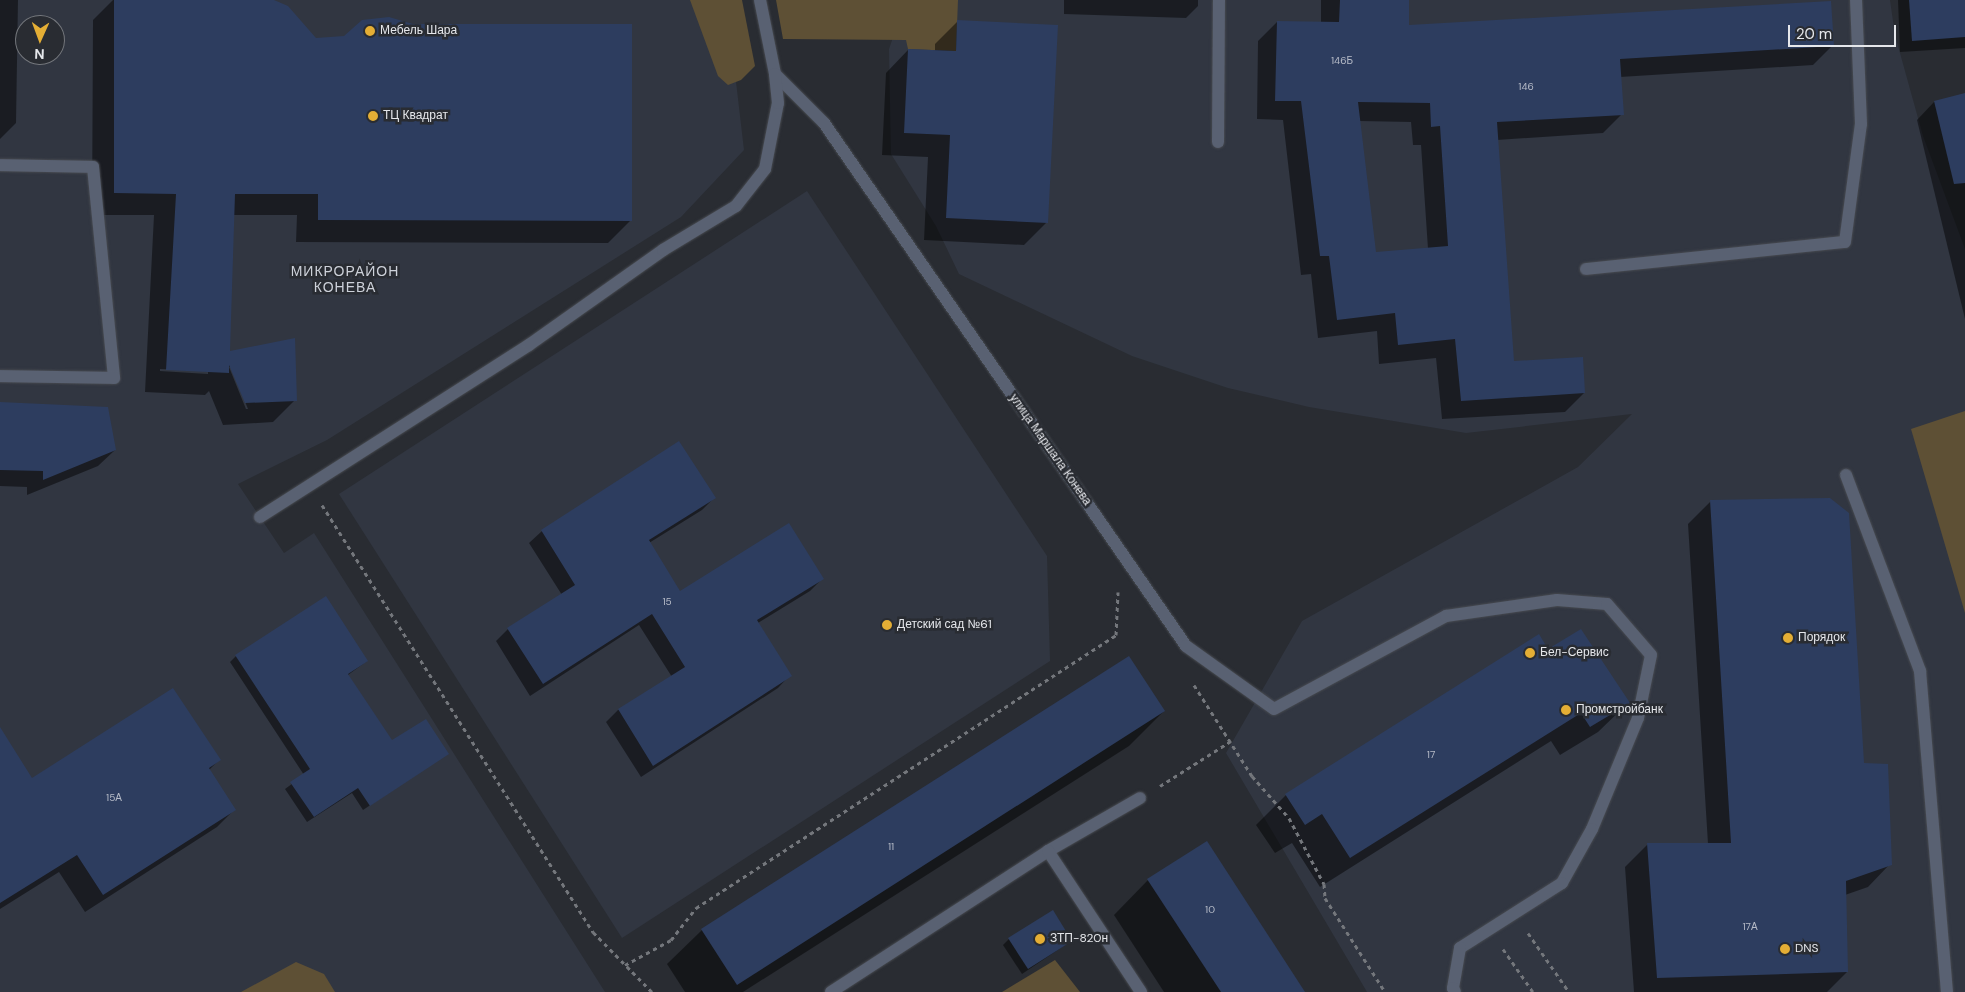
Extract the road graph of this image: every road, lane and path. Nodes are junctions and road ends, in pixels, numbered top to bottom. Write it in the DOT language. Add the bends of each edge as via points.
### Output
graph roads {
  1 [pos="760,0"];
  2 [pos="1219,0"];
  3 [pos="1856,0"];
  4 [pos="775,74"];
  5 [pos="1218,142"];
  6 [pos="0,165"];
  7 [pos="1586,269"];
  8 [pos="0,376"];
  9 [pos="1846,475"];
  10 [pos="308,484"];
  11 [pos="260,517"];
  12 [pos="1123,590"];
  13 [pos="1193,683"];
  14 [pos="1231,741"];
  15 [pos="1140,798"];
  16 [pos="1048,851"];
  17 [pos="1515,913"];
  18 [pos="1490,929"];
  19 [pos="625,965"];
  20 [pos="652,992"];
  21 [pos="831,992"];
  22 [pos="1141,992"];
  23 [pos="1384,992"];
  24 [pos="1455,992"];
  25 [pos="1533,992"];
  26 [pos="1569,992"];
  27 [pos="1947,992"];
  1 -- 4 [label="lane"];
  2 -- 5 [label="lane"];
  3 -- 7 [label="lane" via="1861,124 1845,242"];
  4 -- 10 [label="lane" via="778,103 765,169 736,206 663,250 529,345"];
  4 -- 17 [label="lane, улица Маршала Конева" via="824,123 1186,646 1274,709 1446,616 1558,600 1607,604 1652,655 1638,718 1592,829 1562,882"];
  6 -- 8 [label="lane" via="93,167 114,378"];
  9 -- 27 [label="lane" via="1920,671"];
  10 -- 11 [label="lane"];
  10 -- 19 [label="path" via="593,932"];
  12 -- 19 [label="path" via="1118,584 1116,635 696,908 671,940"];
  13 -- 14 [label="path"];
  14 -- 15 [label="path"];
  14 -- 23 [label="path" via="1252,776 1289,818 1324,884 1325,898"];
  15 -- 16 [label="lane"];
  16 -- 21 [label="lane"];
  16 -- 22 [label="lane"];
  17 -- 18 [label="lane"];
  17 -- 26 [label="path"];
  18 -- 24 [label="lane" via="1460,948 1452,988"];
  18 -- 25 [label="path"];
  19 -- 20 [label="path"];
}
